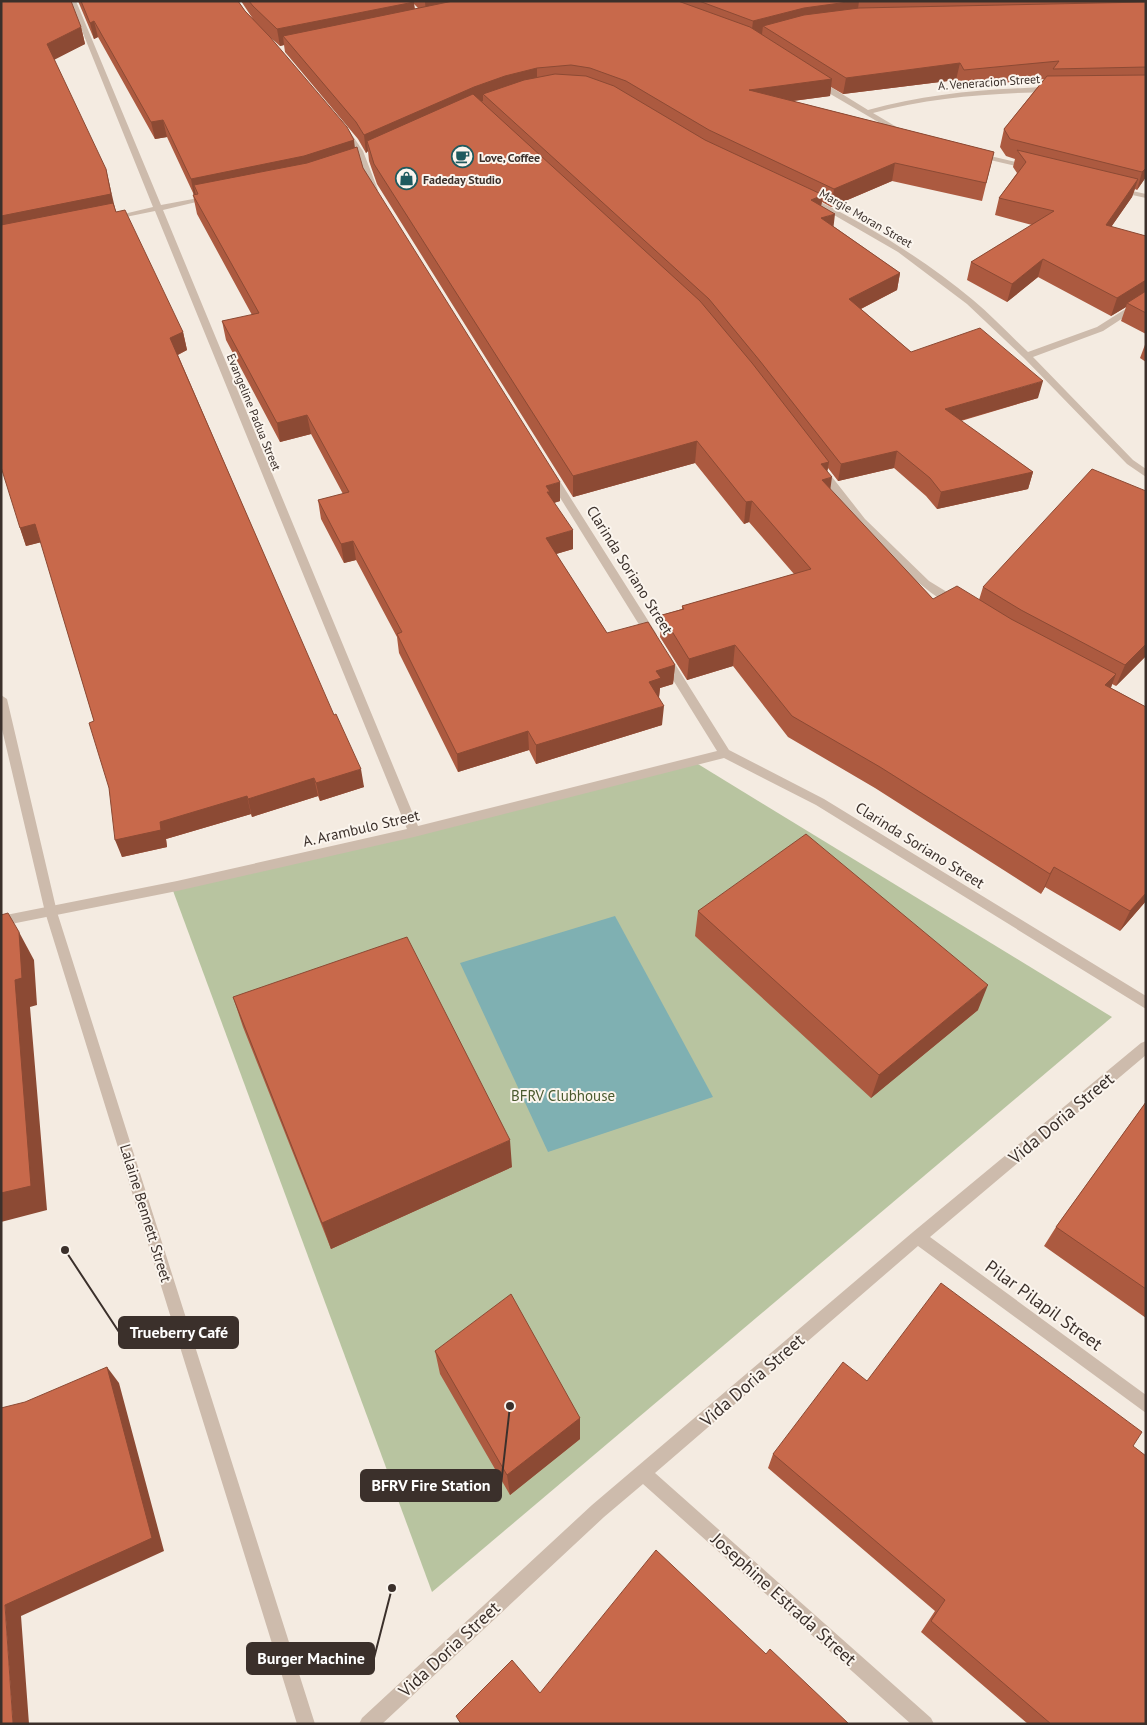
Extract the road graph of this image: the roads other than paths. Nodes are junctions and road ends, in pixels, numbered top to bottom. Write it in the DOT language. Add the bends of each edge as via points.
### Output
graph roads {
  1 [pos="73,1"];
  2 [pos="808,77"];
  3 [pos="1061,90"];
  4 [pos="866,113"];
  5 [pos="341,126"];
  6 [pos="906,135"];
  7 [pos="964,151"];
  8 [pos="372,155"];
  9 [pos="363,159"];
  10 [pos="354,162"];
  11 [pos="1041,170"];
  12 [pos="1108,186"];
  13 [pos="794,193"];
  14 [pos="1146,196"];
  15 [pos="214,197"];
  16 [pos="380,200"];
  17 [pos="157,208"];
  18 [pos="99,220"];
  19 [pos="1146,299"];
  20 [pos="1028,356"];
  21 [pos="814,459"];
  22 [pos="547,467"];
  23 [pos="1146,474"];
  24 [pos="967,610"];
  25 [pos="1,699"];
  26 [pos="725,753"];
  27 [pos="414,832"];
  28 [pos="51,912"];
  29 [pos="1,921"];
  30 [pos="1146,1002"];
  31 [pos="1146,1047"];
  32 [pos="918,1237"];
  33 [pos="1146,1405"];
  34 [pos="644,1474"];
  35 [pos="306,1724"];
  36 [pos="368,1724"];
  37 [pos="925,1724"];
  1 -- 17 [label="street, Evangeline Padua Street"];
  2 -- 4 [label="street"];
  3 -- 4 [label="street, A. Veneracion Street" via="949,95 895,104"];
  4 -- 6 [label="street"];
  5 -- 9 [label="street"];
  7 -- 11 [label="street"];
  8 -- 9 [label="street"];
  9 -- 10 [label="street"];
  9 -- 16 [label="street" via="370,185"];
  12 -- 14 [label="street"];
  13 -- 20 [label="street, Margie Moran Street" via="837,213 901,250 970,302"];
  15 -- 17 [label="street"];
  17 -- 18 [label="street"];
  17 -- 27 [label="street, Evangeline Padua Street"];
  19 -- 20 [label="street" via="1100,328"];
  20 -- 23 [label="street, Margie Moran Street" via="1130,462"];
  21 -- 24 [label="street" via="882,542 925,584"];
  22 -- 26 [label="street, Clarinda Soriano Street"];
  25 -- 28 [label="street, Lalaine Bennett Street"];
  26 -- 27 [label="street, A. Arambulo Street"];
  26 -- 30 [label="street, Clarinda Soriano Street" via="820,802"];
  27 -- 28 [label="street, A. Arambulo Street"];
  28 -- 29 [label="street, A. Arambulo Street"];
  28 -- 35 [label="street, Lalaine Bennett Street"];
  31 -- 32 [label="street, Vida Doria Street"];
  32 -- 33 [label="street, Pilar Pilapil Street"];
  32 -- 34 [label="street, Vida Doria Street"];
  34 -- 36 [label="street, Vida Doria Street" via="598,1511"];
  34 -- 37 [label="street, Josephine Estrada Street"];
}
